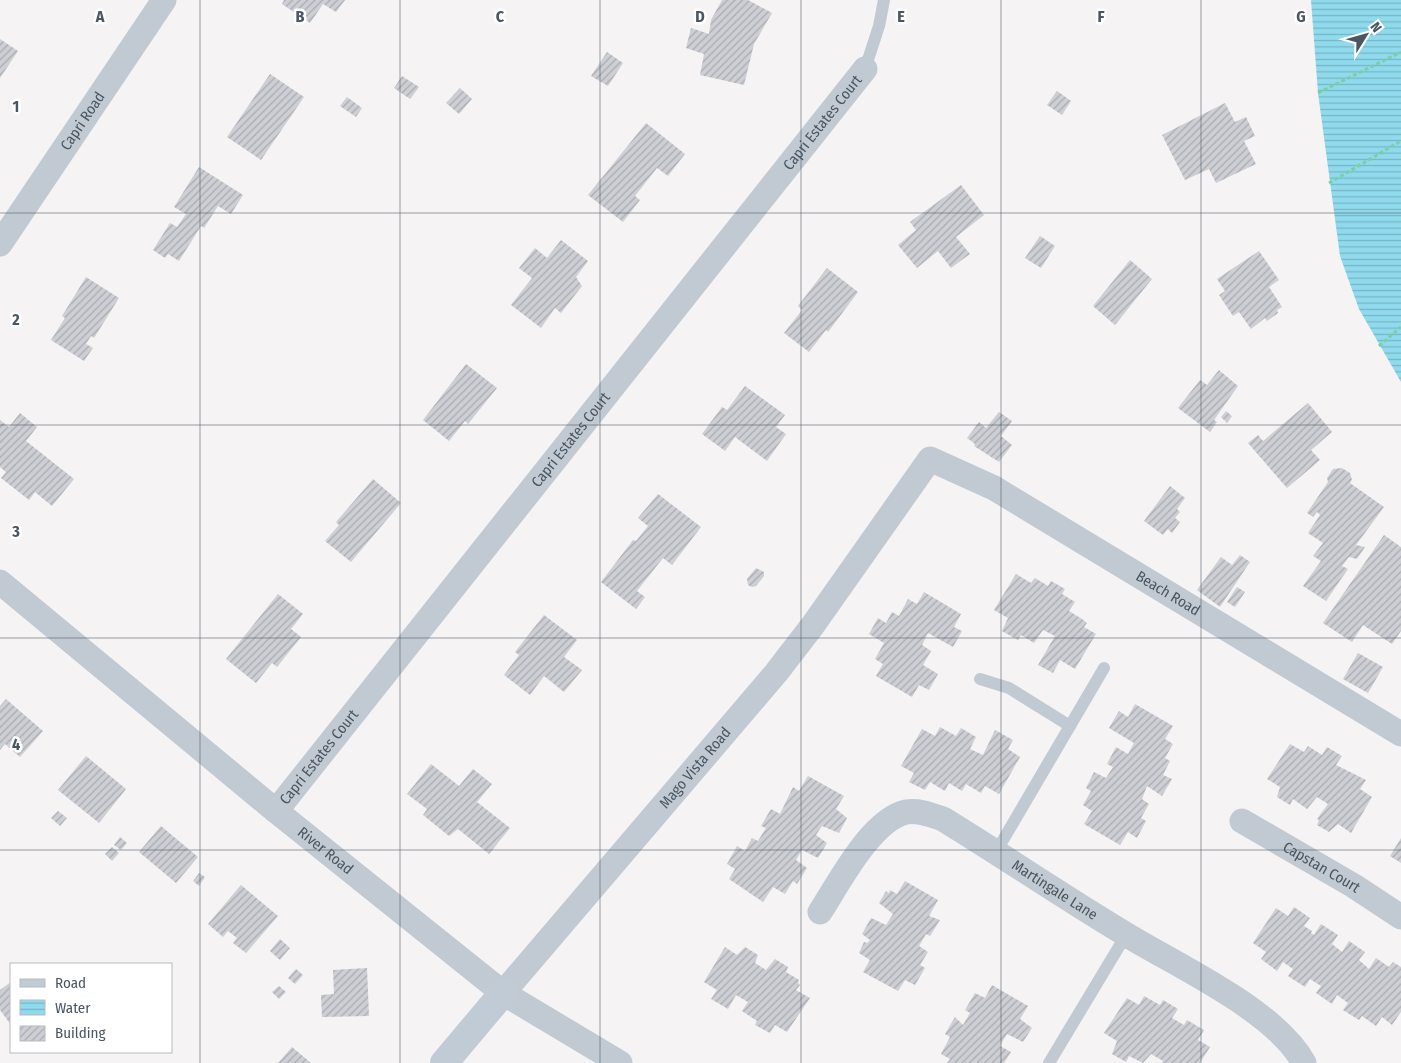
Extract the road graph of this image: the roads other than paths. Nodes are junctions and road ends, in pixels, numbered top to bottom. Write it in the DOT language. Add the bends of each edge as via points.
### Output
graph roads {
  1 [pos="164,0"];
  2 [pos="884,0"];
  3 [pos="865,69"];
  4 [pos="0,244"];
  5 [pos="930,459"];
  6 [pos="0,582"];
  7 [pos="1104,668"];
  8 [pos="980,679"];
  9 [pos="1070,726"];
  10 [pos="1401,734"];
  11 [pos="276,811"];
  12 [pos="1242,821"];
  13 [pos="996,852"];
  14 [pos="820,912"];
  15 [pos="1401,917"];
  16 [pos="1126,935"];
  17 [pos="503,993"];
  18 [pos="444,1063"];
  19 [pos="620,1063"];
  20 [pos="1049,1063"];
  21 [pos="1304,1063"];
  1 -- 4 [label="street, Capri Road"];
  2 -- 3 [label="lane" via="880,26"];
  3 -- 11 [label="street, Capri Estates Court"];
  5 -- 10 [label="street, Beach Road" via="994,488"];
  5 -- 17 [label="street, Mago Vista Road" via="776,672"];
  6 -- 11 [label="street, River Road"];
  7 -- 9 [label="lane"];
  8 -- 9 [label="lane" via="1009,688"];
  9 -- 13 [label="lane"];
  11 -- 17 [label="street, River Road"];
  12 -- 15 [label="street, Capstan Court"];
  13 -- 14 [label="street, Martingale Lane" via="943,819 924,812 907,812 891,817 873,832"];
  13 -- 16 [label="street, Martingale Lane"];
  16 -- 20 [label="lane"];
  16 -- 21 [label="street, Martingale Lane" via="1255,1011 1278,1030"];
  17 -- 18 [label="street, Mago Vista Road"];
  17 -- 19 [label="street, River Road"];
}
